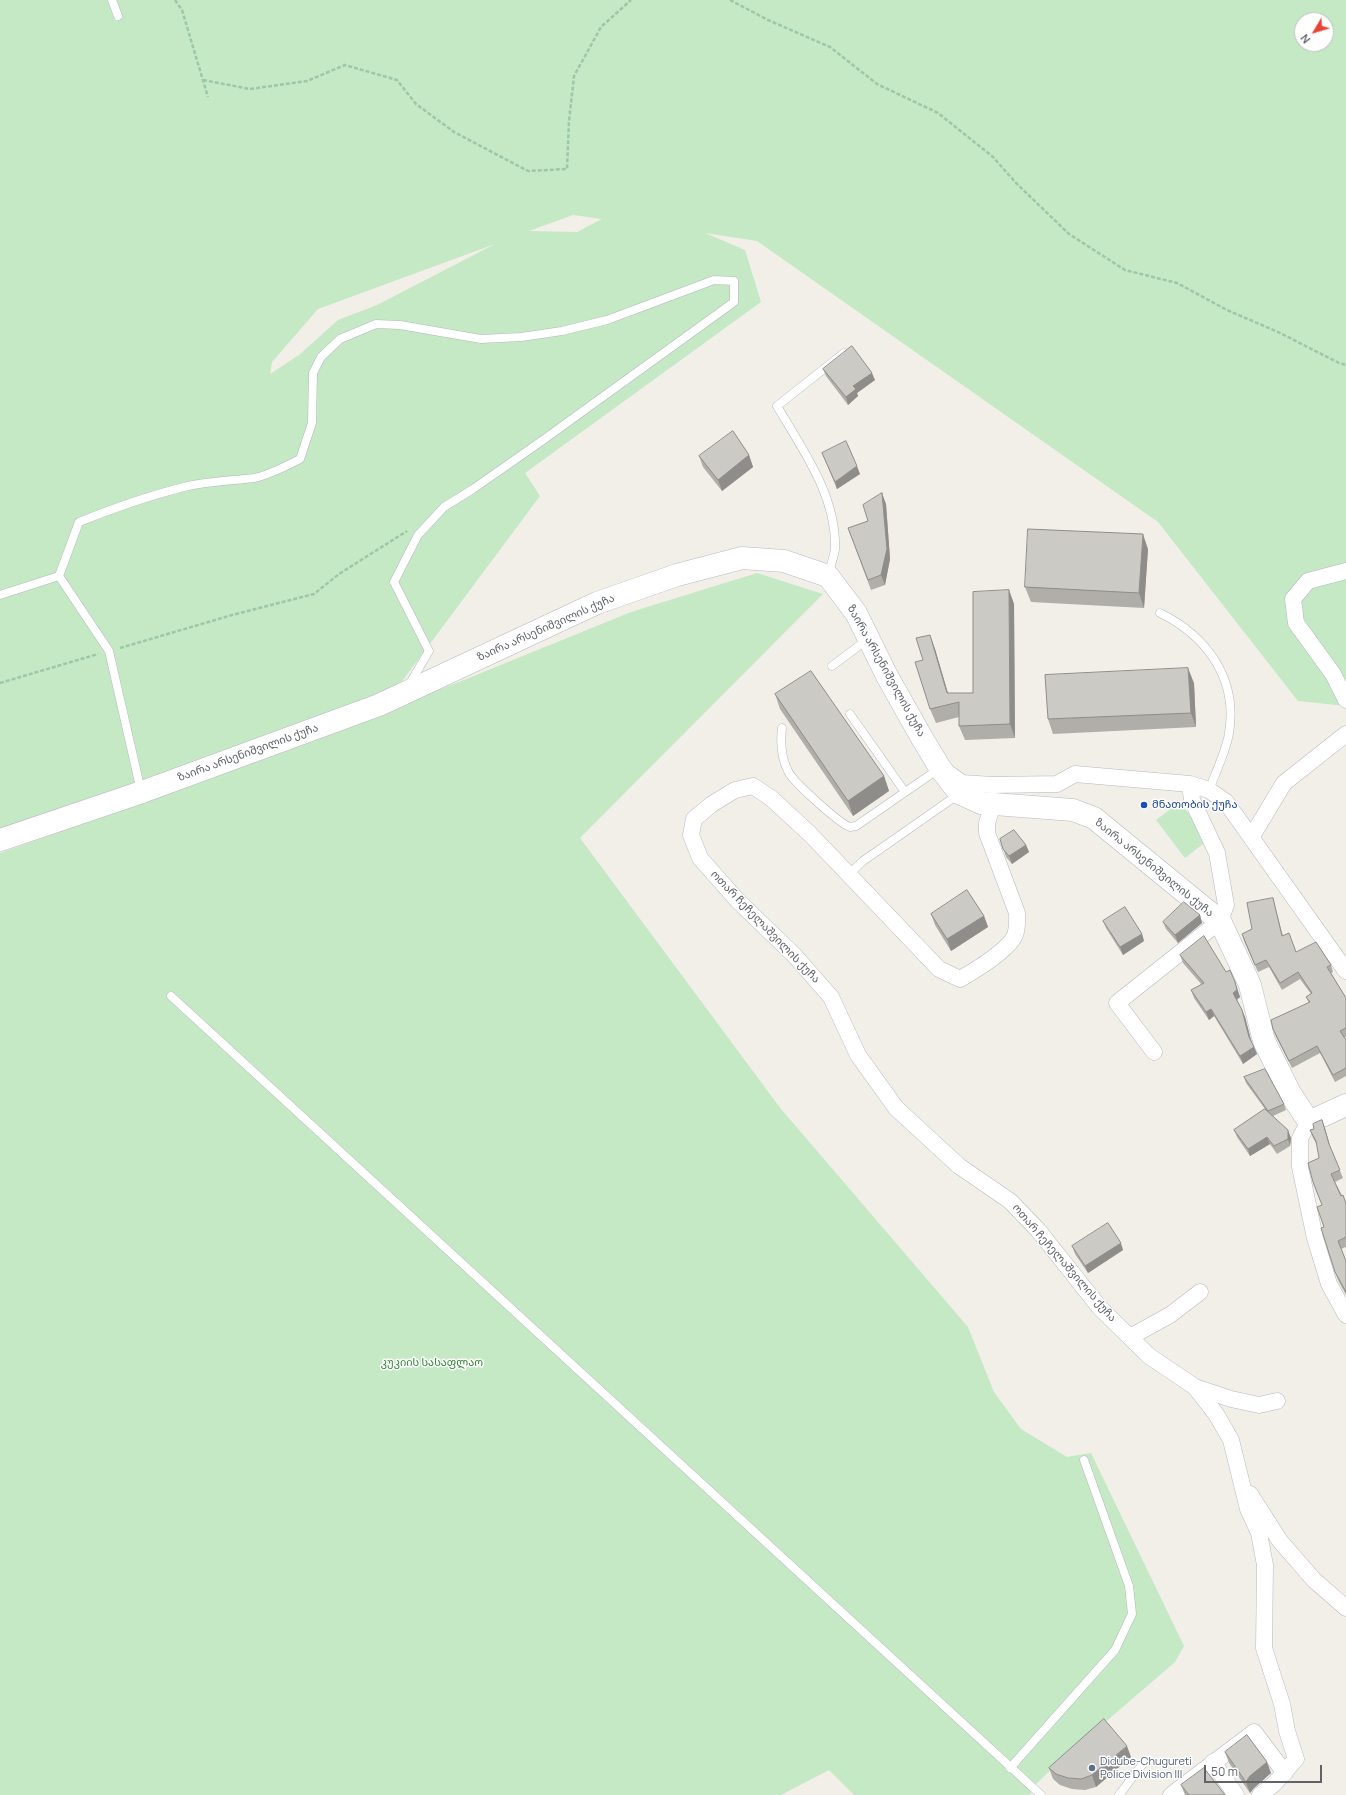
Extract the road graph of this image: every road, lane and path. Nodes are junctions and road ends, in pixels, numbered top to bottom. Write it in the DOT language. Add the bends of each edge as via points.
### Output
graph roads {
  1 [pos="112,0"];
  2 [pos="175,0"];
  3 [pos="631,0"];
  4 [pos="730,0"];
  5 [pos="118,16"];
  6 [pos="203,80"];
  7 [pos="208,97"];
  8 [pos="844,353"];
  9 [pos="1346,365"];
  10 [pos="411,528"];
  11 [pos="1346,571"];
  12 [pos="58,576"];
  13 [pos="828,576"];
  14 [pos="0,595"];
  15 [pos="1160,613"];
  16 [pos="868,639"];
  17 [pos="109,651"];
  18 [pos="832,666"];
  19 [pos="0,684"];
  20 [pos="404,693"];
  21 [pos="1346,700"];
  22 [pos="850,714"];
  23 [pos="782,728"];
  24 [pos="1346,734"];
  25 [pos="940,768"];
  26 [pos="1190,784"];
  27 [pos="1209,790"];
  28 [pos="142,792"];
  29 [pos="905,792"];
  30 [pos="959,793"];
  31 [pos="993,795"];
  32 [pos="1252,836"];
  33 [pos="0,840"];
  34 [pos="849,874"];
  35 [pos="1220,921"];
  36 [pos="1346,972"];
  37 [pos="171,996"];
  38 [pos="1154,1052"];
  39 [pos="1346,1105"];
  40 [pos="1309,1122"];
  41 [pos="1200,1292"];
  42 [pos="1346,1315"];
  43 [pos="1130,1337"];
  44 [pos="1195,1388"];
  45 [pos="1277,1401"];
  46 [pos="1084,1460"];
  47 [pos="1243,1483"];
  48 [pos="1346,1608"];
  49 [pos="1145,1762"];
  50 [pos="1213,1762"];
  51 [pos="1010,1768"];
  52 [pos="1285,1773"];
  53 [pos="1041,1795"];
  54 [pos="1119,1795"];
  55 [pos="1171,1795"];
  56 [pos="1236,1795"];
  57 [pos="1260,1795"];
  1 -- 5 [label="lane"];
  2 -- 6 [label="path" via="182,10"];
  3 -- 6 [label="path" via="601,27 574,76 567,169 528,171 454,132 416,104 397,80 345,65 307,82 250,89"];
  4 -- 9 [label="path" via="830,47 877,84 938,113 992,157 1069,234 1125,270 1177,283 1338,364"];
  6 -- 7 [label="path"];
  8 -- 13 [label="lane" via="777,406 813,466 827,501 835,549"];
  10 -- 17 [label="path" via="339,574 314,594"];
  11 -- 21 [label="street" via="1308,582 1293,599 1296,623 1333,674"];
  12 -- 14 [label="lane"];
  12 -- 17 [label="lane"];
  12 -- 20 [label="lane" via="79,522 133,501 186,487 256,478 300,459 312,423 313,374 321,357 340,339 376,324 400,324 481,339 562,331 608,320 714,280 734,281 734,302 544,440 473,490 444,507 418,535 394,582 429,650"];
  13 -- 16 [label="street, ზაირა არსენიშვილის ქუჩა" via="856,613"];
  13 -- 20 [label="street, ზაირა არსენიშვილის ქუჩა" via="784,561 742,558 676,575 597,603"];
  15 -- 27 [label="lane" via="1176,620 1214,657 1223,675 1230,700 1229,733"];
  16 -- 18 [label="lane"];
  16 -- 25 [label="street, ზაირა არსენიშვილის ქუჩა"];
  17 -- 19 [label="path"];
  17 -- 28 [label="lane"];
  20 -- 28 [label="street, ზაირა არსენიშვილის ქუჩა" via="364,711"];
  22 -- 29 [label="lane"];
  23 -- 29 [label="lane" via="780,745 788,773 844,825 856,826"];
  24 -- 32 [label="street" via="1284,783"];
  25 -- 29 [label="lane"];
  25 -- 30 [label="street, ზაირა არსენიშვილის ქუჩა"];
  25 -- 31 [label="street" via="962,783"];
  26 -- 27 [label="street"];
  26 -- 31 [label="street" via="1075,774 1057,784"];
  26 -- 35 [label="street" via="1192,800 1217,853 1226,905"];
  27 -- 32 [label="street" via="1226,802"];
  28 -- 33 [label="street, ზაირა არსენიშვილის ქუჩა"];
  30 -- 31 [label="street, ზაირა არსენიშვილის ქუჩა" via="981,803"];
  30 -- 34 [label="lane" via="863,861"];
  31 -- 34 [label="street, ოთარ ჩეჩელაშვილის ქუჩა" via="987,833 1017,913 1018,923 1015,936 984,966 960,979 939,969"];
  31 -- 35 [label="street, ზაირა არსენიშვილის ქუჩა" via="1073,810 1094,818"];
  32 -- 36 [label="street"];
  34 -- 43 [label="street, ოთარ ჩეჩელაშვილის ქუჩა" via="776,803 752,786 735,790 712,804 694,820 691,835 700,858 831,997 858,1055 896,1108 959,1166 1010,1201 1038,1230 1100,1308"];
  35 -- 38 [label="street" via="1117,1003"];
  35 -- 40 [label="street, ზაირა არსენიშვილის ქუჩა" via="1250,985 1264,1041 1290,1093"];
  37 -- 51 [label="lane"];
  39 -- 40 [label="street"];
  40 -- 42 [label="street" via="1300,1138 1300,1167 1315,1238 1329,1284"];
  41 -- 43 [label="street" via="1170,1316"];
  43 -- 44 [label="street, ოთარ ჩეჩელაშვილის ქუჩა" via="1149,1356"];
  44 -- 45 [label="street" via="1259,1405"];
  44 -- 47 [label="street, ოთარ ჩეჩელაშვილის ქუჩა" via="1216,1414 1231,1440"];
  46 -- 51 [label="lane" via="1129,1586 1132,1614 1115,1650"];
  47 -- 48 [label="street, ოთარ ჩეჩელაშვილის ქუჩა" via="1280,1541 1314,1580"];
  47 -- 52 [label="street, ოთარ ჩეჩელაშვილის ქუჩა" via="1248,1509 1259,1533 1265,1565 1264,1648 1296,1759"];
  49 -- 54 [label="lane"];
  50 -- 52 [label="street" via="1254,1732"];
  50 -- 55 [label="street"];
  50 -- 56 [label="street"];
  51 -- 53 [label="lane"];
  52 -- 57 [label="street, ოთარ ჩეჩელაშვილის ქუჩა"];
}
